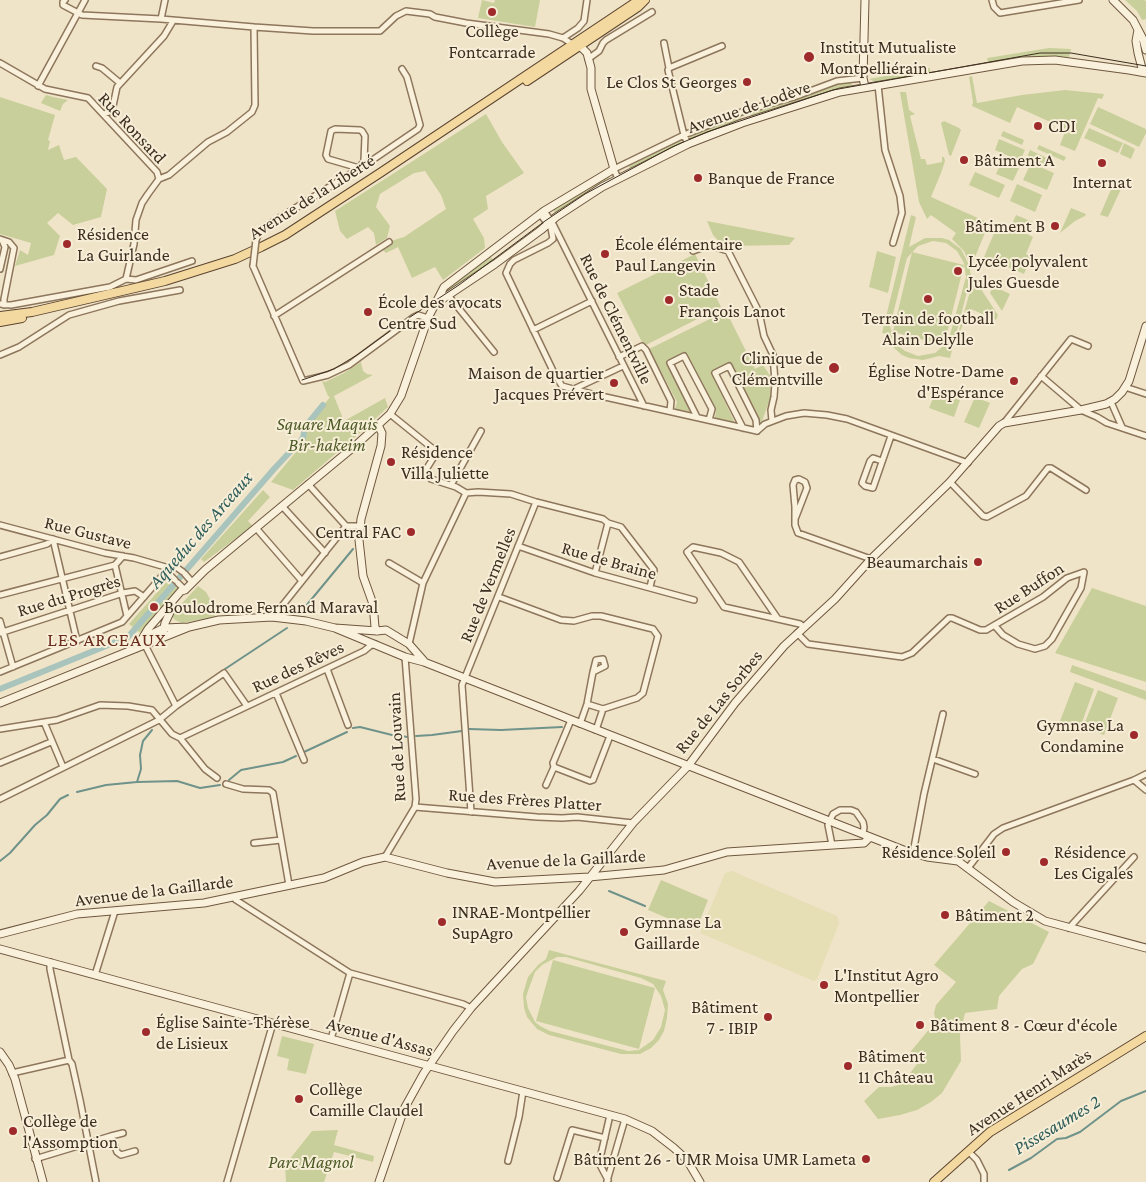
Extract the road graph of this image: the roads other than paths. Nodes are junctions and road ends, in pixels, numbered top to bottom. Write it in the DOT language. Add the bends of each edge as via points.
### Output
graph roads {
  1 [pos="65,0"];
  2 [pos="85,0"];
  3 [pos="165,0"];
  4 [pos="587,0"];
  5 [pos="638,0"];
  6 [pos="645,0"];
  7 [pos="865,0"];
  8 [pos="992,0"];
  9 [pos="1079,0"];
  10 [pos="1113,0"];
  11 [pos="652,12"];
  12 [pos="78,13"];
  13 [pos="161,19"];
  14 [pos="173,21"];
  15 [pos="254,27"];
  16 [pos="1138,30"];
  17 [pos="563,38"];
  18 [pos="664,43"];
  19 [pos="578,46"];
  20 [pos="722,46"];
  21 [pos="1146,50"];
  22 [pos="588,59"];
  23 [pos="0,63"];
  24 [pos="96,66"];
  25 [pos="669,68"];
  26 [pos="402,69"];
  27 [pos="1145,72"];
  28 [pos="863,78"];
  29 [pos="120,83"];
  30 [pos="878,85"];
  31 [pos="38,86"];
  32 [pos="864,87"];
  33 [pos="478,109"];
  34 [pos="104,114"];
  35 [pos="684,134"];
  36 [pos="688,144"];
  37 [pos="360,166"];
  38 [pos="614,169"];
  39 [pos="618,178"];
  40 [pos="160,180"];
  41 [pos="542,212"];
  42 [pos="549,223"];
  43 [pos="1,239"];
  44 [pos="389,242"];
  45 [pos="892,243"];
  46 [pos="693,251"];
  47 [pos="192,261"];
  48 [pos="0,269"];
  49 [pos="126,280"];
  50 [pos="180,290"];
  51 [pos="448,295"];
  52 [pos="92,300"];
  53 [pos="592,301"];
  54 [pos="2,304"];
  55 [pos="435,305"];
  56 [pos="0,316"];
  57 [pos="274,316"];
  58 [pos="428,318"];
  59 [pos="0,322"];
  60 [pos="1146,329"];
  61 [pos="533,330"];
  62 [pos="1088,346"];
  63 [pos="494,352"];
  64 [pos="0,355"];
  65 [pos="619,357"];
  66 [pos="623,366"];
  67 [pos="1042,376"];
  68 [pos="1126,387"];
  69 [pos="573,390"];
  70 [pos="1146,394"];
  71 [pos="1111,402"];
  72 [pos="644,406"];
  73 [pos="1098,406"];
  74 [pos="1081,410"];
  75 [pos="670,411"];
  76 [pos="390,414"];
  77 [pos="697,417"];
  78 [pos="1097,417"];
  79 [pos="709,420"];
  80 [pos="772,421"];
  81 [pos="1004,423"];
  82 [pos="378,425"];
  83 [pos="1122,427"];
  84 [pos="743,428"];
  85 [pos="481,431"];
  86 [pos="757,431"];
  87 [pos="891,436"];
  88 [pos="1146,436"];
  89 [pos="882,461"];
  90 [pos="968,463"];
  91 [pos="950,482"];
  92 [pos="308,484"];
  93 [pos="451,485"];
  94 [pos="1086,490"];
  95 [pos="466,493"];
  96 [pos="536,502"];
  97 [pos="282,506"];
  98 [pos="795,519"];
  99 [pos="608,523"];
  100 [pos="0,525"];
  101 [pos="346,526"];
  102 [pos="359,526"];
  103 [pos="256,528"];
  104 [pos="53,539"];
  105 [pos="518,546"];
  106 [pos="324,552"];
  107 [pos="123,556"];
  108 [pos="0,557"];
  109 [pos="871,559"];
  110 [pos="389,563"];
  111 [pos="115,565"];
  112 [pos="169,568"];
  113 [pos="595,573"];
  114 [pos="61,578"];
  115 [pos="302,581"];
  116 [pos="192,582"];
  117 [pos="423,582"];
  118 [pos="650,587"];
  119 [pos="185,590"];
  120 [pos="123,593"];
  121 [pos="0,595"];
  122 [pos="499,596"];
  123 [pos="144,597"];
  124 [pos="694,600"];
  125 [pos="69,611"];
  126 [pos="128,616"];
  127 [pos="276,618"];
  128 [pos="778,619"];
  129 [pos="0,621"];
  130 [pos="995,626"];
  131 [pos="190,627"];
  132 [pos="804,627"];
  133 [pos="164,628"];
  134 [pos="335,628"];
  135 [pos="377,631"];
  136 [pos="1,632"];
  137 [pos="389,632"];
  138 [pos="797,633"];
  139 [pos="162,638"];
  140 [pos="76,641"];
  141 [pos="143,642"];
  142 [pos="376,644"];
  143 [pos="409,644"];
  144 [pos="384,648"];
  145 [pos="406,657"];
  146 [pos="424,662"];
  147 [pos="13,666"];
  148 [pos="327,669"];
  149 [pos="0,672"];
  150 [pos="593,672"];
  151 [pos="465,679"];
  152 [pos="276,693"];
  153 [pos="0,704"];
  154 [pos="587,704"];
  155 [pos="176,706"];
  156 [pos="247,706"];
  157 [pos="603,710"];
  158 [pos="943,714"];
  159 [pos="159,720"];
  160 [pos="571,720"];
  161 [pos="44,722"];
  162 [pos="348,724"];
  163 [pos="580,724"];
  164 [pos="0,729"];
  165 [pos="596,730"];
  166 [pos="610,736"];
  167 [pos="180,738"];
  168 [pos="52,742"];
  169 [pos="932,759"];
  170 [pos="304,760"];
  171 [pos="0,763"];
  172 [pos="688,766"];
  173 [pos="63,767"];
  174 [pos="554,767"];
  175 [pos="975,774"];
  176 [pos="1146,774"];
  177 [pos="217,778"];
  178 [pos="1134,780"];
  179 [pos="226,784"];
  180 [pos="546,785"];
  181 [pos="1146,790"];
  182 [pos="0,799"];
  183 [pos="415,807"];
  184 [pos="471,812"];
  185 [pos="830,821"];
  186 [pos="634,823"];
  187 [pos="866,836"];
  188 [pos="281,840"];
  189 [pos="254,843"];
  190 [pos="832,845"];
  191 [pos="913,853"];
  192 [pos="385,857"];
  193 [pos="1134,857"];
  194 [pos="968,868"];
  195 [pos="589,877"];
  196 [pos="289,885"];
  197 [pos="234,897"];
  198 [pos="115,911"];
  199 [pos="1068,928"];
  200 [pos="0,934"];
  201 [pos="1146,948"];
  202 [pos="0,949"];
  203 [pos="50,962"];
  204 [pos="350,974"];
  205 [pos="95,975"];
  206 [pos="471,1008"];
  207 [pos="273,1023"];
  208 [pos="1146,1036"];
  209 [pos="331,1039"];
  210 [pos="0,1052"];
  211 [pos="70,1060"];
  212 [pos="430,1066"];
  213 [pos="12,1073"];
  214 [pos="523,1091"];
  215 [pos="610,1115"];
  216 [pos="625,1119"];
  217 [pos="122,1133"];
  218 [pos="111,1136"];
  219 [pos="605,1138"];
  220 [pos="88,1142"];
  221 [pos="135,1151"];
  222 [pos="968,1151"];
  223 [pos="36,1159"];
  224 [pos="508,1161"];
  225 [pos="557,1178"];
  226 [pos="607,1181"];
  227 [pos="43,1182"];
  228 [pos="96,1182"];
  229 [pos="227,1182"];
  230 [pos="380,1182"];
  231 [pos="700,1182"];
  232 [pos="934,1182"];
  233 [pos="984,1182"];
  1 -- 12 [label="street" via="63,5"];
  2 -- 12 [label="street"];
  3 -- 13 [label="street"];
  4 -- 17 [label="street" via="584,21"];
  5 -- 19 [label="main road, Avenue de la Liberté"];
  6 -- 19 [label="main road"];
  7 -- 28 [label="street"];
  8 -- 9 [label="street" via="1000,13"];
  10 -- 16 [label="street" via="1133,20"];
  11 -- 22 [label="street" via="606,40"];
  12 -- 13 [label="street"];
  12 -- 31 [label="street"];
  13 -- 14 [label="street"];
  14 -- 15 [label="street"];
  14 -- 29 [label="street" via="164,36"];
  15 -- 17 [label="street" via="380,31 406,11"];
  15 -- 40 [label="street" via="255,105 252,112"];
  16 -- 21 [label="street"];
  16 -- 27 [label="street" via="1136,41"];
  17 -- 19 [label="street"];
  18 -- 25 [label="street"];
  19 -- 22 [label="street" via="587,53"];
  19 -- 33 [label="main road, Avenue de la Liberté"];
  19 -- 33 [label="main road, Avenue de la Liberté"];
  20 -- 25 [label="street"];
  22 -- 38 [label="street" via="591,89"];
  23 -- 31 [label="street, Rue Ronsard"];
  24 -- 29 [label="street"];
  25 -- 35 [label="street"];
  26 -- 37 [label="street" via="420,125"];
  27 -- 30 [label="street, Avenue de Lodève" via="1036,59"];
  28 -- 32 [label="street"];
  28 -- 35 [label="street, Avenue de Lodève" via="838,81"];
  29 -- 34 [label="street" via="113,106"];
  30 -- 32 [label="street, Avenue de Lodève"];
  30 -- 45 [label="street" via="885,150 902,213"];
  31 -- 34 [label="street, Rue Ronsard" via="88,98"];
  32 -- 36 [label="street, Avenue de Lodève" via="742,123"];
  33 -- 52 [label="main road, Avenue de la Liberté" via="262,247 198,272"];
  34 -- 40 [label="street, Rue Ronsard" via="157,172"];
  35 -- 36 [label="street"];
  35 -- 38 [label="street, Avenue de Lodève"];
  36 -- 39 [label="street, Avenue de Lodève"];
  37 -- 37 [label="street" via="364,162 362,131 331,131 328,159"];
  37 -- 57 [label="street, bridge" via="260,231 253,266"];
  38 -- 39 [label="street"];
  38 -- 41 [label="street, Avenue de Lodève"];
  39 -- 42 [label="street, Avenue de Lodève"];
  40 -- 49 [label="street" via="138,214"];
  41 -- 42 [label="street, Rue de Clémentville"];
  41 -- 55 [label="street, Avenue de Lodève" via="450,282 439,294"];
  42 -- 51 [label="street, Avenue de Lodève"];
  42 -- 53 [label="street, Rue de Clémentville"];
  42 -- 61 [label="street" via="553,239 514,260 507,269 507,277"];
  43 -- 48 [label="street" via="5,247"];
  43 -- 54 [label="street" via="14,248"];
  44 -- 57 [label="street"];
  46 -- 80 [label="street" via="707,246 728,251 759,312 764,336 773,355"];
  47 -- 49 [label="street" via="136,280"];
  49 -- 54 [label="street" via="110,287"];
  50 -- 64 [label="street" via="119,301 69,315 19,347"];
  51 -- 55 [label="street, Avenue de Lodève"];
  51 -- 63 [label="street"];
  52 -- 56 [label="main road, Avenue de la Liberté"];
  52 -- 59 [label="main road, Avenue de la Liberté"];
  53 -- 61 [label="street"];
  53 -- 65 [label="street, Rue de Clémentville"];
  55 -- 58 [label="street, Avenue de Lodève"];
  57 -- 58 [label="street" via="303,381 328,375 348,365 414,317"];
  58 -- 76 [label="street, Avenue de Lodève" via="402,396"];
  60 -- 68 [label="street"];
  61 -- 69 [label="street" via="559,383"];
  62 -- 67 [label="street" via="1071,339"];
  65 -- 66 [label="street, Rue de Clémentville"];
  65 -- 75 [label="street" via="642,346 646,350 671,401"];
  66 -- 69 [label="street"];
  66 -- 72 [label="street, Rue de Clémentville"];
  67 -- 74 [label="street"];
  67 -- 81 [label="street"];
  68 -- 70 [label="street"];
  68 -- 71 [label="street"];
  69 -- 72 [label="street"];
  71 -- 73 [label="street"];
  71 -- 83 [label="street"];
  72 -- 75 [label="street, Rue de Clémentville"];
  73 -- 74 [label="street"];
  73 -- 78 [label="street"];
  74 -- 78 [label="street"];
  74 -- 81 [label="street"];
  75 -- 77 [label="street, Rue de Clémentville"];
  76 -- 82 [label="street, Avenue de Lodève"];
  76 -- 93 [label="street" via="437,452 427,468 431,479"];
  77 -- 79 [label="street, Rue de Clémentville"];
  77 -- 79 [label="street" via="670,363 684,356 712,410"];
  78 -- 83 [label="street"];
  79 -- 84 [label="street, Rue de Clémentville"];
  80 -- 86 [label="street"];
  80 -- 87 [label="street" via="804,414 827,415"];
  81 -- 90 [label="street, Rue de Las Sorbes"];
  82 -- 92 [label="street, Avenue de Lodève"];
  82 -- 102 [label="street" via="382,434 381,446"];
  83 -- 88 [label="street"];
  84 -- 86 [label="street, Rue de Clémentville"];
  84 -- 86 [label="street" via="715,373 729,366 756,420"];
  85 -- 93 [label="street"];
  87 -- 89 [label="street"];
  87 -- 90 [label="street"];
  89 -- 89 [label="street" via="873,458 870,461 862,483 865,486 873,488"];
  90 -- 91 [label="street, Rue de Las Sorbes"];
  91 -- 94 [label="street" via="987,517 1026,496 1048,468"];
  91 -- 109 [label="street, Rue de Las Sorbes"];
  92 -- 97 [label="street, Avenue de Lodève"];
  92 -- 101 [label="street"];
  93 -- 95 [label="street"];
  95 -- 96 [label="street" via="511,494"];
  95 -- 117 [label="street"];
  96 -- 99 [label="street"];
  96 -- 105 [label="street, Rue de Vermelles"];
  97 -- 103 [label="street, Avenue de Lodève"];
  97 -- 106 [label="street"];
  98 -- 98 [label="street" via="807,488 799,479 793,485"];
  98 -- 109 [label="street" via="799,534"];
  99 -- 113 [label="street"];
  99 -- 118 [label="street" via="622,527 654,570"];
  100 -- 104 [label="street, Rue Gustave"];
  101 -- 102 [label="street"];
  101 -- 106 [label="street"];
  102 -- 135 [label="street" via="363,576 373,604"];
  103 -- 115 [label="street"];
  103 -- 116 [label="street, Avenue de Lodève"];
  104 -- 107 [label="street, Rue Gustave"];
  104 -- 108 [label="street" via="47,544"];
  104 -- 114 [label="street"];
  105 -- 113 [label="street, Rue de Braine"];
  105 -- 122 [label="street, Rue de Vermelles"];
  106 -- 115 [label="street"];
  107 -- 111 [label="street"];
  107 -- 112 [label="street, Rue Gustave"];
  109 -- 132 [label="street, Rue de Las Sorbes"];
  110 -- 117 [label="street"];
  111 -- 114 [label="street"];
  111 -- 120 [label="street"];
  112 -- 116 [label="street, Rue Gustave" via="176,567"];
  112 -- 119 [label="street" via="169,574"];
  112 -- 123 [label="street"];
  113 -- 118 [label="street, Rue de Braine"];
  114 -- 121 [label="street"];
  114 -- 125 [label="street"];
  115 -- 127 [label="street"];
  116 -- 119 [label="street, Avenue de Lodève"];
  117 -- 143 [label="street"];
  118 -- 124 [label="street, Rue de Braine"];
  119 -- 133 [label="street" via="170,610"];
  119 -- 141 [label="street" via="148,629"];
  120 -- 123 [label="street, Rue du Progrès" via="135,591"];
  120 -- 125 [label="street, Rue du Progrès"];
  120 -- 126 [label="street"];
  122 -- 151 [label="street, Rue de Vermelles"];
  122 -- 157 [label="street" via="561,620 601,616 653,629 658,636 643,693 638,698"];
  123 -- 126 [label="street"];
  125 -- 136 [label="street, Rue du Progrès"];
  125 -- 140 [label="street"];
  126 -- 140 [label="street"];
  127 -- 131 [label="street" via="219,620"];
  127 -- 134 [label="street"];
  128 -- 128 [label="street" via="724,606 687,552 693,547 721,552 739,562"];
  128 -- 132 [label="street"];
  129 -- 136 [label="street"];
  130 -- 130 [label="street, Rue Buffon" via="1018,644 1035,649 1044,646 1052,639 1081,588 1084,572 1067,578"];
  130 -- 138 [label="street, Rue Buffon" via="983,630 949,618 912,652 902,657 808,644"];
  131 -- 133 [label="street"];
  131 -- 139 [label="street"];
  132 -- 138 [label="street, Rue de Las Sorbes"];
  133 -- 139 [label="street"];
  133 -- 141 [label="street"];
  134 -- 135 [label="street"];
  134 -- 142 [label="street"];
  135 -- 137 [label="street"];
  135 -- 142 [label="street" via="373,637"];
  136 -- 147 [label="street"];
  137 -- 143 [label="street"];
  137 -- 144 [label="street" via="391,642"];
  138 -- 172 [label="street, Rue de Las Sorbes" via="735,703"];
  139 -- 141 [label="street"];
  140 -- 147 [label="street"];
  141 -- 153 [label="street" via="129,651"];
  141 -- 155 [label="street"];
  142 -- 144 [label="street"];
  142 -- 148 [label="street, Rue des Rêves"];
  143 -- 146 [label="street"];
  144 -- 145 [label="street"];
  145 -- 146 [label="street"];
  145 -- 183 [label="street, Rue de Louvain"];
  146 -- 151 [label="street"];
  147 -- 149 [label="street"];
  148 -- 152 [label="street, Rue des Rêves"];
  148 -- 162 [label="street"];
  150 -- 154 [label="street"];
  151 -- 160 [label="street"];
  151 -- 184 [label="street, Rue de Vermelles" via="461,692"];
  152 -- 156 [label="street, Rue des Rêves"];
  152 -- 170 [label="street"];
  154 -- 157 [label="street"];
  154 -- 163 [label="street"];
  155 -- 156 [label="street, Rue des Rêves" via="224,673"];
  155 -- 159 [label="street, Rue des Rêves"];
  156 -- 167 [label="street"];
  157 -- 165 [label="street"];
  158 -- 169 [label="street"];
  159 -- 161 [label="street" via="152,710 100,705"];
  159 -- 167 [label="street"];
  159 -- 173 [label="street, Rue des Rêves"];
  160 -- 163 [label="street"];
  160 -- 174 [label="street"];
  161 -- 164 [label="street"];
  161 -- 168 [label="street"];
  163 -- 165 [label="street"];
  165 -- 166 [label="street"];
  166 -- 172 [label="street"];
  166 -- 174 [label="street" via="593,780"];
  167 -- 177 [label="street" via="205,769"];
  168 -- 171 [label="street"];
  168 -- 173 [label="street"];
  169 -- 175 [label="street"];
  169 -- 191 [label="street"];
  172 -- 185 [label="street"];
  172 -- 186 [label="street, Rue de Las Sorbes"];
  173 -- 182 [label="street, Rue des Rêves"];
  174 -- 180 [label="street"];
  176 -- 178 [label="street"];
  178 -- 181 [label="street"];
  178 -- 194 [label="street" via="1003,828 994,834"];
  179 -- 188 [label="street" via="243,789 269,790 273,794"];
  183 -- 184 [label="street, Rue des Frères Platter"];
  183 -- 192 [label="street, Rue de Louvain"];
  184 -- 186 [label="street, Rue des Frères Platter"];
  185 -- 187 [label="street"];
  185 -- 187 [label="street" via="836,813 851,810 861,817"];
  185 -- 190 [label="street" via="828,830"];
  186 -- 195 [label="street, Rue de Las Sorbes"];
  187 -- 190 [label="street, Avenue de la Gaillarde" via="864,843"];
  187 -- 191 [label="street"];
  188 -- 189 [label="street"];
  188 -- 196 [label="street"];
  190 -- 195 [label="street, Avenue de la Gaillarde" via="727,852 664,870"];
  191 -- 194 [label="street" via="958,861"];
  192 -- 195 [label="street, Avenue de la Gaillarde" via="495,882"];
  192 -- 196 [label="street, Avenue de la Gaillarde" via="324,878"];
  193 -- 199 [label="street"];
  194 -- 199 [label="street" via="1030,913"];
  195 -- 206 [label="street, Rue de Las Sorbes"];
  196 -- 197 [label="street, Avenue de la Gaillarde"];
  197 -- 198 [label="street, Avenue de la Gaillarde"];
  197 -- 204 [label="street"];
  198 -- 200 [label="street, Avenue de la Gaillarde" via="77,914"];
  198 -- 205 [label="street"];
  199 -- 201 [label="street"];
  202 -- 203 [label="street, Avenue d'Assas"];
  203 -- 205 [label="street, Avenue d'Assas"];
  203 -- 211 [label="street"];
  204 -- 206 [label="street"];
  204 -- 209 [label="street"];
  205 -- 207 [label="street, Avenue d'Assas"];
  206 -- 212 [label="street, Rue de Las Sorbes"];
  207 -- 209 [label="street, Avenue d'Assas"];
  207 -- 229 [label="street"];
  208 -- 222 [label="main road, Avenue Henri Marès" via="998,1126"];
  209 -- 212 [label="street, Avenue d'Assas"];
  210 -- 213 [label="street"];
  211 -- 213 [label="street"];
  211 -- 220 [label="street"];
  212 -- 214 [label="street, Avenue d'Assas"];
  212 -- 230 [label="street, Rue de Las Sorbes" via="402,1114"];
  213 -- 223 [label="street"];
  214 -- 215 [label="street, Avenue d'Assas"];
  214 -- 224 [label="street"];
  215 -- 216 [label="street, Avenue d'Assas"];
  215 -- 219 [label="street"];
  216 -- 226 [label="street"];
  216 -- 231 [label="street, Avenue d'Assas" via="652,1131 674,1148 687,1160"];
  217 -- 218 [label="street"];
  218 -- 220 [label="street"];
  218 -- 221 [label="street" via="116,1152 122,1155"];
  219 -- 225 [label="street" via="572,1130"];
  219 -- 226 [label="street" via="599,1163"];
  220 -- 223 [label="street"];
  220 -- 228 [label="street"];
  222 -- 232 [label="main road, Avenue Henri Marès"];
  222 -- 233 [label="street" via="977,1160"];
  223 -- 227 [label="street"];
}
